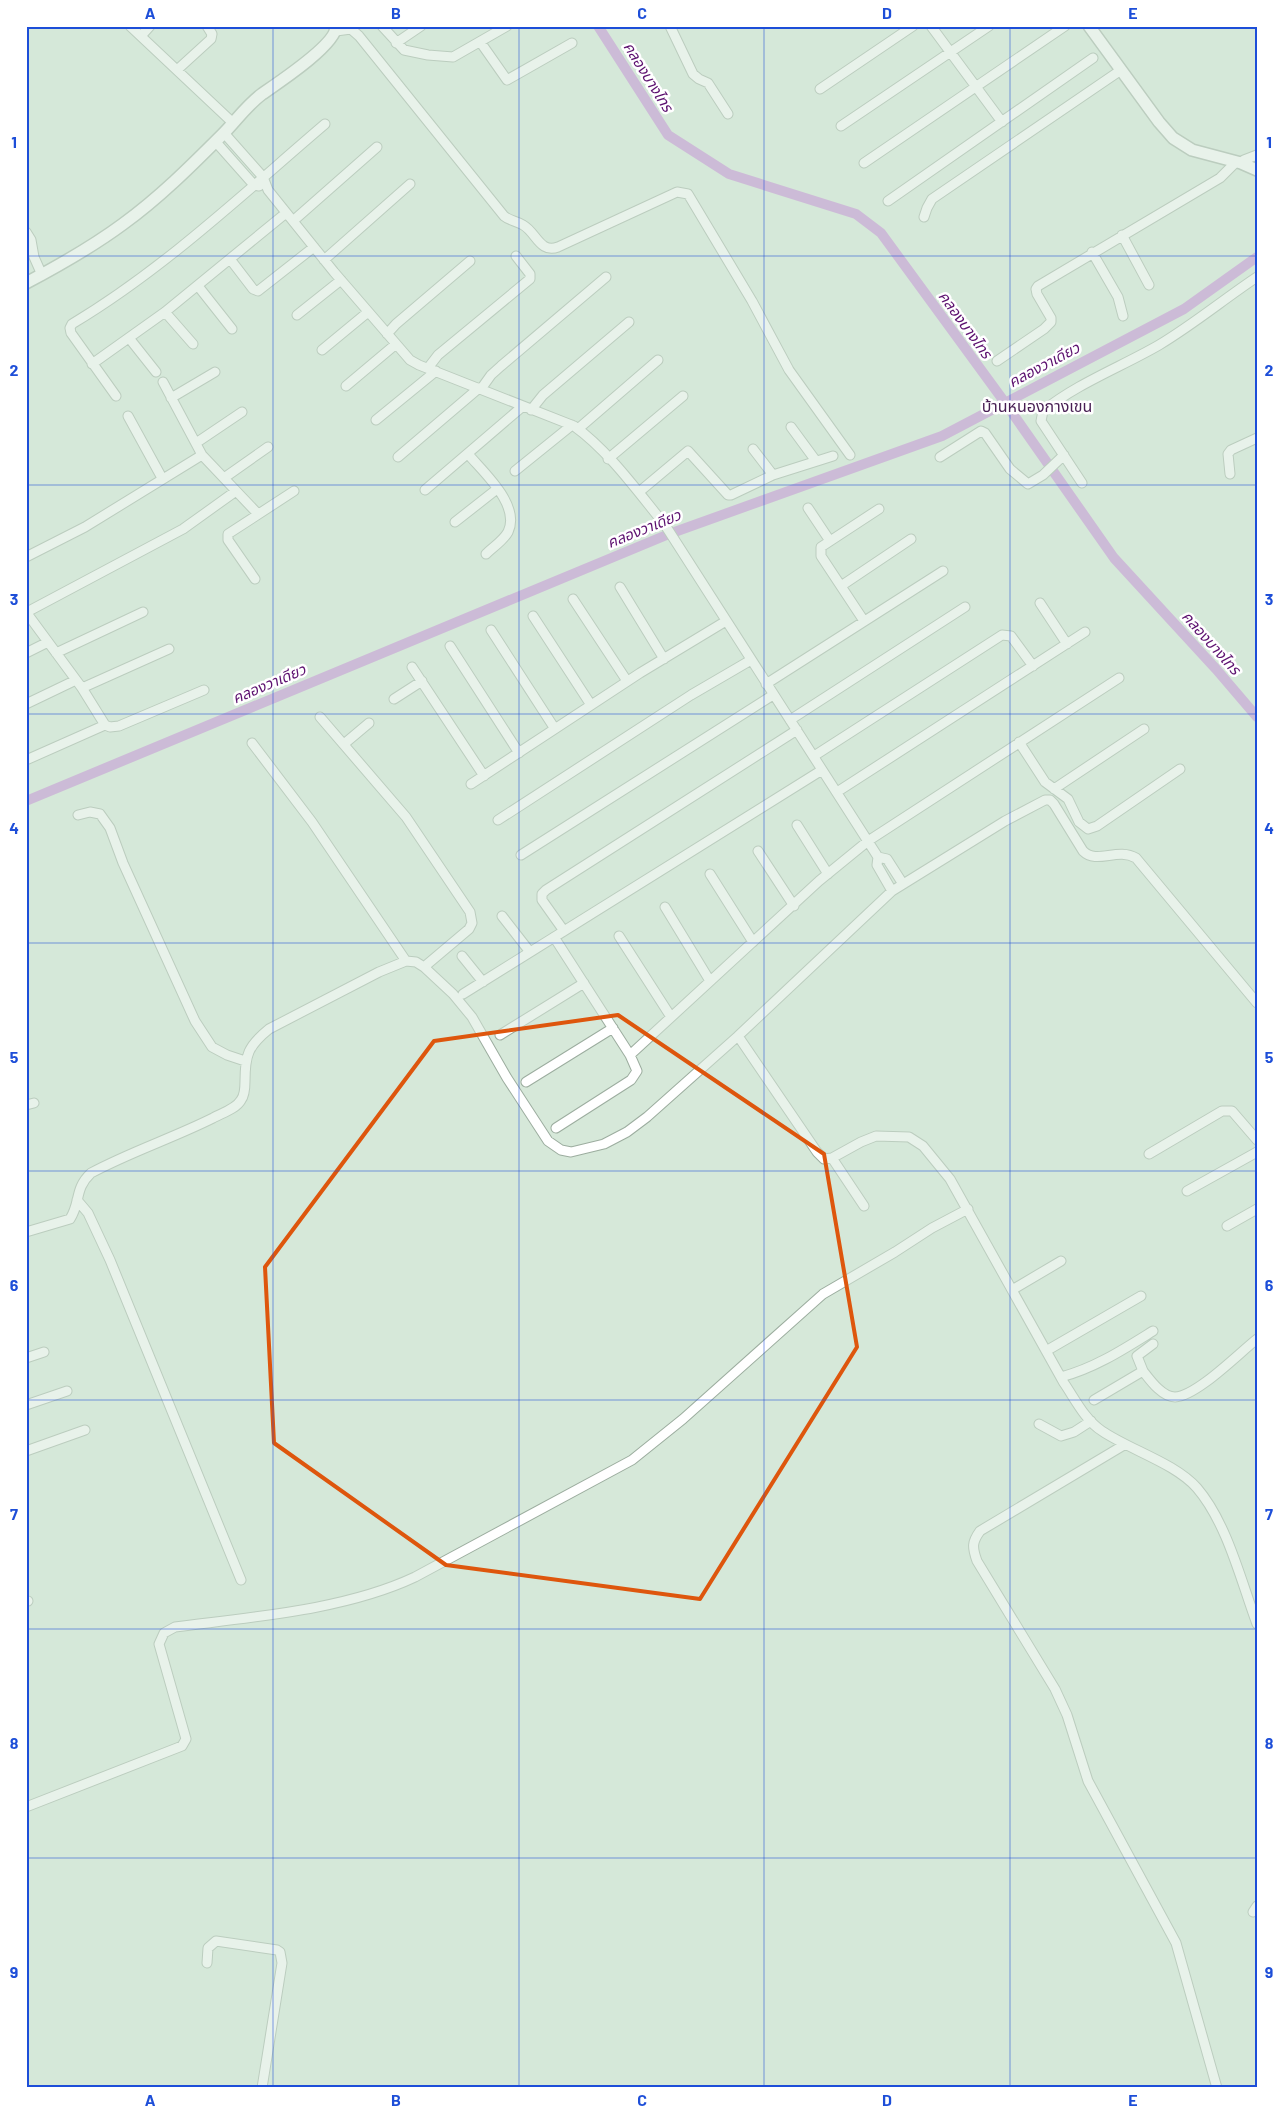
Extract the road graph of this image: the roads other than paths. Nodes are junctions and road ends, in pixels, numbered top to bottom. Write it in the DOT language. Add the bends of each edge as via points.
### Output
graph roads {
  1 [pos="130,26"];
  2 [pos="150,26"];
  3 [pos="207,26"];
  4 [pos="382,26"];
  5 [pos="421,26"];
  6 [pos="507,26"];
  7 [pos="670,26"];
  8 [pos="913,26"];
  9 [pos="930,26"];
  10 [pos="989,26"];
  11 [pos="1065,26"];
  12 [pos="1089,26"];
  13 [pos="353,28"];
  14 [pos="336,29"];
  15 [pos="141,36"];
  16 [pos="396,43"];
  17 [pos="481,43"];
  18 [pos="572,43"];
  19 [pos="950,53"];
  20 [pos="1093,58"];
  21 [pos="177,70"];
  22 [pos="1121,70"];
  23 [pos="976,87"];
  24 [pos="820,89"];
  25 [pos="728,114"];
  26 [pos="232,122"];
  27 [pos="1002,122"];
  28 [pos="325,124"];
  29 [pos="841,126"];
  30 [pos="219,137"];
  31 [pos="377,147"];
  32 [pos="1257,155"];
  33 [pos="1238,163"];
  34 [pos="864,164"];
  35 [pos="1257,170"];
  36 [pos="263,177"];
  37 [pos="410,184"];
  38 [pos="254,185"];
  39 [pos="268,190"];
  40 [pos="888,201"];
  41 [pos="286,213"];
  42 [pos="924,217"];
  43 [pos="293,221"];
  44 [pos="26,232"];
  45 [pos="1122,235"];
  46 [pos="314,247"];
  47 [pos="1092,252"];
  48 [pos="516,256"];
  49 [pos="230,260"];
  50 [pos="324,260"];
  51 [pos="470,261"];
  52 [pos="42,274"];
  53 [pos="1257,277"];
  54 [pos="606,278"];
  55 [pos="341,280"];
  56 [pos="26,283"];
  57 [pos="1150,285"];
  58 [pos="198,286"];
  59 [pos="165,312"];
  60 [pos="368,312"];
  61 [pos="297,315"];
  62 [pos="1123,316"];
  63 [pos="629,322"];
  64 [pos="232,329"];
  65 [pos="387,334"];
  66 [pos="129,338"];
  67 [pos="193,344"];
  68 [pos="396,344"];
  69 [pos="322,350"];
  70 [pos="658,360"];
  71 [pos="997,362"];
  72 [pos="92,364"];
  73 [pos="432,370"];
  74 [pos="156,372"];
  75 [pos="215,372"];
  76 [pos="163,382"];
  77 [pos="346,386"];
  78 [pos="480,389"];
  79 [pos="116,396"];
  80 [pos="683,396"];
  81 [pos="171,398"];
  82 [pos="527,408"];
  83 [pos="242,412"];
  84 [pos="128,416"];
  85 [pos="376,420"];
  86 [pos="575,427"];
  87 [pos="791,427"];
  88 [pos="1257,438"];
  89 [pos="196,443"];
  90 [pos="268,446"];
  91 [pos="753,449"];
  92 [pos="468,454"];
  93 [pos="850,454"];
  94 [pos="202,455"];
  95 [pos="833,456"];
  96 [pos="398,457"];
  97 [pos="940,457"];
  98 [pos="608,459"];
  99 [pos="1061,459"];
  100 [pos="816,461"];
  101 [pos="516,471"];
  102 [pos="1230,474"];
  103 [pos="773,475"];
  104 [pos="162,478"];
  105 [pos="224,478"];
  106 [pos="1082,483"];
  107 [pos="425,490"];
  108 [pos="497,490"];
  109 [pos="236,491"];
  110 [pos="294,491"];
  111 [pos="638,492"];
  112 [pos="808,508"];
  113 [pos="879,509"];
  114 [pos="258,514"];
  115 [pos="455,522"];
  116 [pos="911,540"];
  117 [pos="830,541"];
  118 [pos="486,554"];
  119 [pos="26,557"];
  120 [pos="942,571"];
  121 [pos="255,579"];
  122 [pos="841,586"];
  123 [pos="620,587"];
  124 [pos="573,599"];
  125 [pos="1040,603"];
  126 [pos="965,607"];
  127 [pos="27,612"];
  128 [pos="143,612"];
  129 [pos="533,616"];
  130 [pos="726,621"];
  131 [pos="864,621"];
  132 [pos="491,630"];
  133 [pos="1085,632"];
  134 [pos="48,642"];
  135 [pos="1067,644"];
  136 [pos="450,646"];
  137 [pos="169,649"];
  138 [pos="26,652"];
  139 [pos="56,653"];
  140 [pos="664,659"];
  141 [pos="751,660"];
  142 [pos="1032,666"];
  143 [pos="412,667"];
  144 [pos="1119,678"];
  145 [pos="422,681"];
  146 [pos="627,681"];
  147 [pos="79,684"];
  148 [pos="766,684"];
  149 [pos="204,690"];
  150 [pos="773,695"];
  151 [pos="394,699"];
  152 [pos="26,704"];
  153 [pos="591,705"];
  154 [pos="320,717"];
  155 [pos="790,720"];
  156 [pos="369,724"];
  157 [pos="105,726"];
  158 [pos="555,729"];
  159 [pos="1144,729"];
  160 [pos="797,730"];
  161 [pos="1019,742"];
  162 [pos="252,743"];
  163 [pos="344,744"];
  164 [pos="519,752"];
  165 [pos="814,756"];
  166 [pos="26,760"];
  167 [pos="1180,769"];
  168 [pos="822,770"];
  169 [pos="484,776"];
  170 [pos="471,784"];
  171 [pos="1054,789"];
  172 [pos="837,792"];
  173 [pos="78,815"];
  174 [pos="498,820"];
  175 [pos="797,825"];
  176 [pos="868,840"];
  177 [pos="758,851"];
  178 [pos="521,855"];
  179 [pos="878,857"];
  180 [pos="710,874"];
  181 [pos="828,874"];
  182 [pos="903,884"];
  183 [pos="892,891"];
  184 [pos="794,906"];
  185 [pos="665,907"];
  186 [pos="502,916"];
  187 [pos="564,931"];
  188 [pos="619,936"];
  189 [pos="554,937"];
  190 [pos="752,942"];
  191 [pos="530,952"];
  192 [pos="462,956"];
  193 [pos="406,961"];
  194 [pos="424,967"];
  195 [pos="710,981"];
  196 [pos="483,982"];
  197 [pos="584,983"];
  198 [pos="463,994"];
  199 [pos="1257,1003"];
  200 [pos="671,1017"];
  201 [pos="613,1028"];
  202 [pos="500,1035"];
  203 [pos="738,1036"];
  204 [pos="630,1055"];
  205 [pos="245,1061"];
  206 [pos="526,1082"];
  207 [pos="556,1128"];
  208 [pos="1257,1140"];
  209 [pos="1257,1152"];
  210 [pos="1149,1154"];
  211 [pos="832,1158"];
  212 [pos="1187,1191"];
  213 [pos="77,1200"];
  214 [pos="864,1206"];
  215 [pos="968,1209"];
  216 [pos="1257,1209"];
  217 [pos="1227,1226"];
  218 [pos="26,1232"];
  219 [pos="1061,1261"];
  220 [pos="1012,1290"];
  221 [pos="1141,1296"];
  222 [pos="1153,1331"];
  223 [pos="1257,1339"];
  224 [pos="1153,1344"];
  225 [pos="1046,1351"];
  226 [pos="44,1352"];
  227 [pos="26,1358"];
  228 [pos="1143,1371"];
  229 [pos="1061,1377"];
  230 [pos="67,1391"];
  231 [pos="1094,1400"];
  232 [pos="26,1405"];
  233 [pos="1091,1421"];
  234 [pos="1039,1424"];
  235 [pos="85,1430"];
  236 [pos="1124,1445"];
  237 [pos="26,1451"];
  238 [pos="241,1580"];
  239 [pos="1257,1624"];
  240 [pos="26,1807"];
  241 [pos="207,1963"];
  242 [pos="262,2088"];
  243 [pos="1217,2088"];
  1 -- 15 [label="street"];
  2 -- 15 [label="street"];
  3 -- 21 [label="street" via="211,39"];
  4 -- 16 [label="street"];
  5 -- 16 [label="street"];
  6 -- 17 [label="street"];
  7 -- 25 [label="street" via="693,74 708,83"];
  8 -- 24 [label="street"];
  9 -- 19 [label="street"];
  10 -- 19 [label="street"];
  11 -- 23 [label="street"];
  12 -- 22 [label="street"];
  13 -- 14 [label="street"];
  13 -- 93 [label="street" via="504,216 523,224 546,247 554,249 677,192 688,194 789,370"];
  14 -- 26 [label="street" via="311,58"];
  15 -- 21 [label="street"];
  16 -- 17 [label="street" via="404,50 453,57"];
  17 -- 18 [label="street" via="507,80"];
  19 -- 23 [label="street"];
  19 -- 29 [label="street"];
  20 -- 27 [label="street"];
  21 -- 26 [label="street"];
  22 -- 33 [label="street" via="1173,138 1192,150"];
  22 -- 42 [label="street" via="932,199"];
  23 -- 27 [label="street"];
  23 -- 34 [label="street"];
  26 -- 30 [label="street"];
  27 -- 40 [label="street"];
  28 -- 36 [label="street"];
  30 -- 36 [label="street"];
  30 -- 38 [label="street"];
  30 -- 52 [label="street" via="169,187 126,222 79,255"];
  31 -- 43 [label="street"];
  32 -- 33 [label="street"];
  33 -- 35 [label="street"];
  33 -- 45 [label="street" via="1220,178"];
  36 -- 38 [label="street"];
  36 -- 39 [label="street"];
  37 -- 50 [label="street"];
  38 -- 39 [label="street"];
  38 -- 72 [label="street" via="162,262 72,324 71,333"];
  39 -- 41 [label="street"];
  41 -- 43 [label="street"];
  41 -- 49 [label="street"];
  43 -- 46 [label="street"];
  44 -- 52 [label="street"];
  45 -- 47 [label="street"];
  45 -- 57 [label="street"];
  46 -- 49 [label="street" via="258,291"];
  46 -- 50 [label="street"];
  47 -- 62 [label="street" via="1118,297"];
  47 -- 71 [label="street" via="1038,286 1036,294 1052,322"];
  48 -- 73 [label="street" via="530,274 530,279 438,355"];
  49 -- 58 [label="street"];
  50 -- 55 [label="street"];
  51 -- 65 [label="street"];
  52 -- 56 [label="street"];
  53 -- 99 [label="street" via="1160,344 1076,388 1043,411 1041,421"];
  54 -- 78 [label="street" via="501,366"];
  55 -- 60 [label="street"];
  55 -- 61 [label="street"];
  58 -- 59 [label="street"];
  58 -- 64 [label="street"];
  59 -- 66 [label="street"];
  59 -- 67 [label="street"];
  60 -- 65 [label="street"];
  60 -- 69 [label="street"];
  63 -- 82 [label="street"];
  65 -- 68 [label="street"];
  66 -- 72 [label="street"];
  66 -- 74 [label="street"];
  68 -- 73 [label="street" via="410,360"];
  68 -- 77 [label="street"];
  70 -- 86 [label="street"];
  72 -- 79 [label="street"];
  73 -- 78 [label="street"];
  73 -- 85 [label="street"];
  75 -- 81 [label="street"];
  76 -- 81 [label="street"];
  78 -- 82 [label="street"];
  78 -- 96 [label="street"];
  80 -- 98 [label="street"];
  81 -- 89 [label="street"];
  82 -- 86 [label="street"];
  82 -- 92 [label="street"];
  83 -- 89 [label="street"];
  84 -- 104 [label="street"];
  86 -- 98 [label="street"];
  86 -- 101 [label="street"];
  87 -- 100 [label="street"];
  88 -- 102 [label="street" via="1231,450 1228,454"];
  89 -- 94 [label="street"];
  90 -- 105 [label="street"];
  91 -- 103 [label="street"];
  92 -- 107 [label="street"];
  92 -- 108 [label="street"];
  94 -- 104 [label="street"];
  94 -- 105 [label="street"];
  95 -- 100 [label="street"];
  97 -- 99 [label="street" via="981,431 1010,469 1028,484"];
  98 -- 111 [label="street"];
  99 -- 106 [label="street"];
  100 -- 103 [label="street"];
  103 -- 111 [label="street" via="728,495 688,451"];
  104 -- 119 [label="street" via="126,503"];
  105 -- 109 [label="street"];
  108 -- 115 [label="street"];
  108 -- 118 [label="street" via="506,501 511,522 504,538"];
  109 -- 114 [label="street"];
  109 -- 127 [label="street" via="184,529"];
  110 -- 114 [label="street"];
  111 -- 130 [label="street" via="665,524"];
  112 -- 117 [label="street"];
  113 -- 117 [label="street"];
  114 -- 121 [label="street" via="227,537"];
  116 -- 122 [label="street"];
  117 -- 122 [label="street" via="820,551"];
  120 -- 131 [label="street"];
  122 -- 131 [label="street"];
  123 -- 140 [label="street"];
  124 -- 146 [label="street"];
  125 -- 135 [label="street"];
  126 -- 155 [label="street"];
  127 -- 134 [label="street"];
  128 -- 139 [label="street"];
  129 -- 153 [label="street"];
  130 -- 140 [label="street"];
  130 -- 141 [label="street"];
  131 -- 148 [label="street"];
  132 -- 158 [label="street"];
  133 -- 135 [label="street"];
  134 -- 138 [label="street"];
  134 -- 139 [label="street"];
  135 -- 142 [label="street"];
  136 -- 164 [label="street"];
  137 -- 147 [label="street"];
  139 -- 147 [label="street"];
  140 -- 146 [label="street"];
  141 -- 148 [label="street"];
  141 -- 174 [label="street"];
  142 -- 165 [label="street" via="1011,636 1002,635"];
  142 -- 172 [label="street"];
  143 -- 145 [label="street"];
  144 -- 161 [label="street"];
  145 -- 151 [label="street"];
  145 -- 169 [label="street"];
  146 -- 153 [label="street"];
  147 -- 152 [label="street"];
  147 -- 157 [label="street"];
  148 -- 150 [label="street"];
  149 -- 157 [label="street" via="118,726"];
  150 -- 155 [label="street"];
  150 -- 178 [label="street"];
  153 -- 158 [label="street"];
  154 -- 163 [label="street"];
  155 -- 160 [label="street"];
  156 -- 163 [label="street"];
  157 -- 166 [label="street"];
  158 -- 164 [label="street"];
  159 -- 171 [label="street"];
  160 -- 165 [label="street"];
  160 -- 187 [label="street" via="546,890 542,900"];
  161 -- 171 [label="street" via="1045,782"];
  161 -- 176 [label="street"];
  162 -- 193 [label="street" via="312,822"];
  163 -- 194 [label="street" via="406,817 470,912 472,923 469,929"];
  164 -- 169 [label="street"];
  165 -- 168 [label="street"];
  167 -- 171 [label="street" via="1096,826 1088,828 1079,822 1068,799"];
  168 -- 172 [label="street"];
  168 -- 187 [label="street"];
  169 -- 170 [label="street"];
  172 -- 176 [label="street"];
  173 -- 205 [label="street" via="100,814 110,828 195,1021 212,1047"];
  175 -- 181 [label="street"];
  176 -- 179 [label="street"];
  176 -- 181 [label="street"];
  177 -- 184 [label="street"];
  179 -- 182 [label="street" via="887,859"];
  179 -- 183 [label="street" via="877,865"];
  180 -- 190 [label="street"];
  181 -- 184 [label="street"];
  182 -- 183 [label="street"];
  182 -- 199 [label="street" via="1005,821 1050,800 1088,856 1128,853 1136,858"];
  183 -- 203 [label="street"];
  184 -- 190 [label="street"];
  185 -- 195 [label="street"];
  186 -- 191 [label="street"];
  187 -- 189 [label="street"];
  188 -- 200 [label="street"];
  189 -- 191 [label="street"];
  189 -- 197 [label="street"];
  190 -- 195 [label="street"];
  191 -- 196 [label="street"];
  192 -- 196 [label="street"];
  193 -- 194 [label="street"];
  193 -- 205 [label="street" via="269,1029 254,1040"];
  194 -- 203 [label="street" via="472,1017 548,1141 571,1152 604,1144 627,1132"];
  195 -- 200 [label="street"];
  196 -- 198 [label="street"];
  197 -- 201 [label="street"];
  197 -- 202 [label="street"];
  200 -- 204 [label="street"];
  201 -- 204 [label="street"];
  201 -- 206 [label="street"];
  203 -- 211 [label="street" via="817,1152 824,1159"];
  204 -- 207 [label="street" via="636,1064 635,1076"];
  205 -- 213 [label="street" via="242,1099 232,1108 91,1173 82,1181"];
  208 -- 210 [label="street" via="1228,1110"];
  209 -- 212 [label="street"];
  211 -- 214 [label="street"];
  211 -- 215 [label="street" via="876,1136 908,1137 923,1146 950,1179"];
  213 -- 218 [label="street" via="70,1219"];
  213 -- 238 [label="street" via="88,1213 110,1260"];
  215 -- 220 [label="street"];
  215 -- 240 [label="street" via="823,1294 683,1419 632,1460 415,1578 393,1588 286,1613 175,1627 164,1634 159,1644 186,1739 182,1746"];
  216 -- 217 [label="street"];
  219 -- 220 [label="street"];
  220 -- 225 [label="street"];
  221 -- 225 [label="street"];
  222 -- 229 [label="street" via="1115,1355"];
  223 -- 228 [label="street" via="1196,1388 1176,1397 1162,1392"];
  224 -- 228 [label="street" via="1137,1356"];
  225 -- 229 [label="street"];
  226 -- 227 [label="street"];
  228 -- 231 [label="street"];
  229 -- 233 [label="street"];
  230 -- 232 [label="street"];
  233 -- 234 [label="street" via="1061,1436"];
  233 -- 236 [label="street"];
  235 -- 237 [label="street"];
  236 -- 239 [label="street" via="1157,1461 1196,1488 1220,1525"];
  236 -- 243 [label="street" via="980,1531 972,1541 973,1551 1055,1689 1067,1715 1088,1781 1176,1943"];
  241 -- 242 [label="street" via="208,1948 216,1941 277,1950 281,1955"];
}
